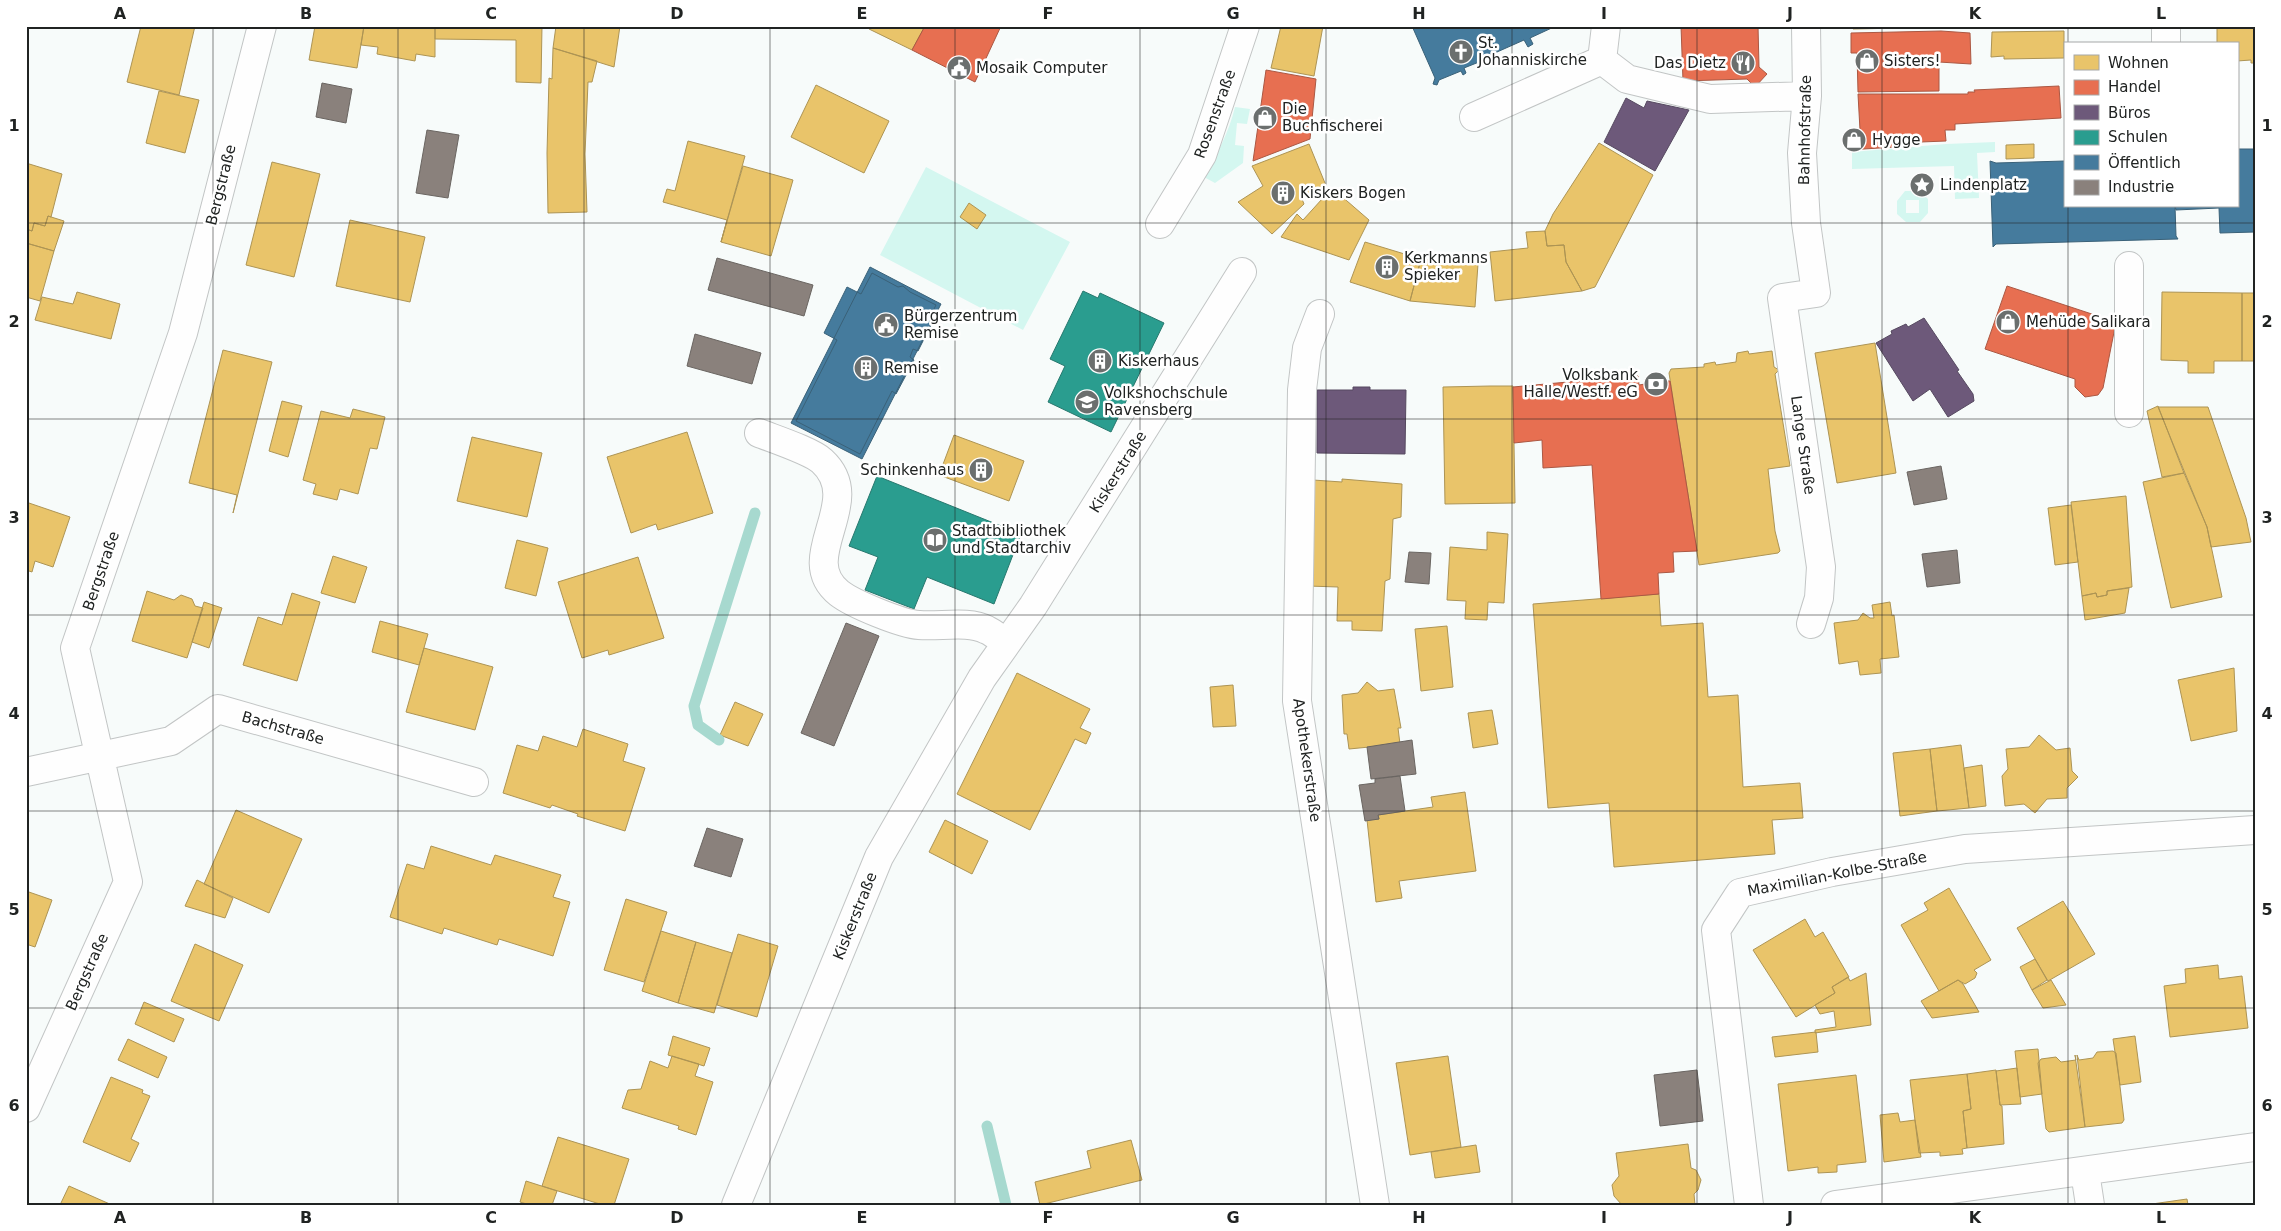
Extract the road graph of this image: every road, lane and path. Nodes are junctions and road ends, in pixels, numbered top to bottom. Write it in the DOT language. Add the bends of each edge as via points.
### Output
graph roads {
  1 [pos="262,26"];
  2 [pos="1245,26"];
  3 [pos="1606,26"];
  4 [pos="1806,26"];
  5 [pos="2166,26"];
  6 [pos="2166,42"];
  7 [pos="1602,60"];
  8 [pos="1807,96"];
  9 [pos="1474,117"];
  10 [pos="1160,224"];
  11 [pos="2129,266"];
  12 [pos="1242,272"];
  13 [pos="1816,293"];
  14 [pos="1320,314"];
  15 [pos="2129,413"];
  16 [pos="759,432"];
  17 [pos="1811,624"];
  18 [pos="1006,643"];
  19 [pos="100,758"];
  20 [pos="26,772"];
  21 [pos="474,782"];
  22 [pos="2255,830"];
  23 [pos="26,1108"];
  24 [pos="2255,1147"];
  25 [pos="2085,1172"];
  26 [pos="736,1205"];
  27 [pos="1375,1205"];
  28 [pos="1749,1205"];
  29 [pos="1835,1205"];
  30 [pos="2090,1205"];
  1 -- 19 [label="street, Bergstraße" via="183,333 75,648"];
  2 -- 10 [label="street, Rosenstraße" via="1202,155"];
  3 -- 7 [label="street"];
  4 -- 8 [label="street, Bahnhofstraße"];
  5 -- 6 [label="street"];
  7 -- 8 [label="street" via="1627,79 1688,96 1710,99"];
  7 -- 9 [label="street"];
  8 -- 13 [label="street, Bahnhofstraße" via="1802,153 1806,224"];
  11 -- 15 [label="street"];
  12 -- 18 [label="street, Kiskerstraße" via="1033,606"];
  13 -- 17 [label="street, Lange Straße" via="1782,298 1821,567 1819,598"];
  14 -- 27 [label="street, Apothekerstraße" via="1307,348 1302,390 1297,701"];
  16 -- 18 [label="street" via="821,460 835,478 839,500 823,558 828,579 839,593 903,622 919,626 976,626"];
  18 -- 26 [label="street, Kiskerstraße" via="982,678 879,857"];
  19 -- 20 [label="street"];
  19 -- 21 [label="street, Bachstraße" via="171,741 218,709"];
  19 -- 23 [label="street, Bergstraße" via="128,882"];
  22 -- 28 [label="street, Maximilian-Kolbe-Straße" via="1965,849 1832,872 1740,893 1716,930"];
  24 -- 25 [label="street"];
  25 -- 29 [label="street"];
  25 -- 30 [label="street"];
}
